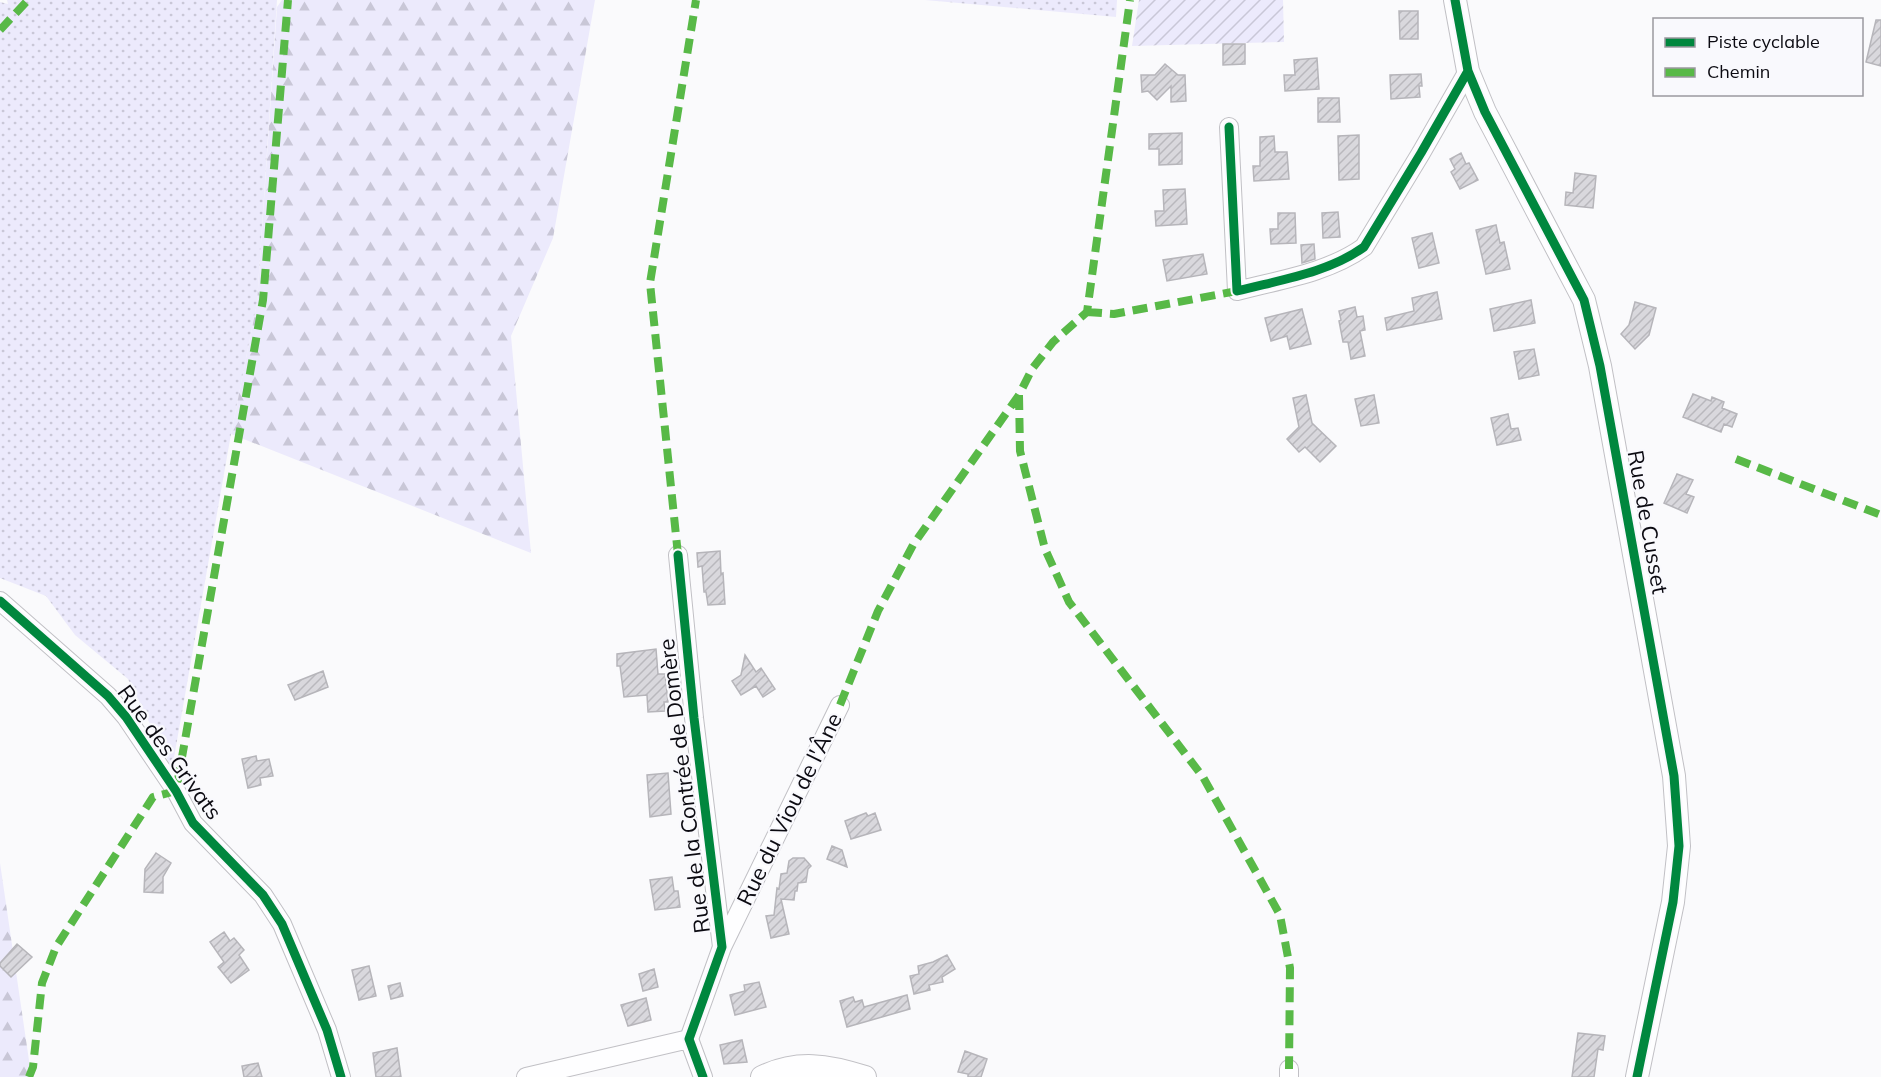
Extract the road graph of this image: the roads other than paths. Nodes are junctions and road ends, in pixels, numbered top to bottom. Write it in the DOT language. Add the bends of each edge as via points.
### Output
graph roads {
  1 [pos="1455,0"];
  2 [pos="1468,70"];
  3 [pos="1229,126"];
  4 [pos="678,555"];
  5 [pos="0,601"];
  6 [pos="840,705"];
  7 [pos="722,946"];
  8 [pos="689,1039"];
  9 [pos="342,1077"];
  10 [pos="526,1077"];
  11 [pos="703,1077"];
  12 [pos="762,1077"];
  13 [pos="865,1077"];
  14 [pos="1637,1077"];
  1 -- 2 [label="street, Rue de Cusset"];
  2 -- 3 [label="street" via="1364,247 1320,269 1237,291"];
  2 -- 14 [label="street, Rue de Cusset" via="1485,112 1584,300 1600,366 1674,776 1679,846 1673,902"];
  4 -- 7 [label="street, Rue de la Contrée de Domère"];
  5 -- 9 [label="street, Rue des Grivats" via="108,696 139,735 193,823 262,895 282,924 327,1030"];
  6 -- 7 [label="street, Rue du Viou de l'Âne"];
  7 -- 8 [label="street, Rue de la Contrée de Domère"];
  8 -- 10 [label="street"];
  8 -- 11 [label="street"];
  12 -- 13 [label="street" via="778,1069 807,1065"];
}
